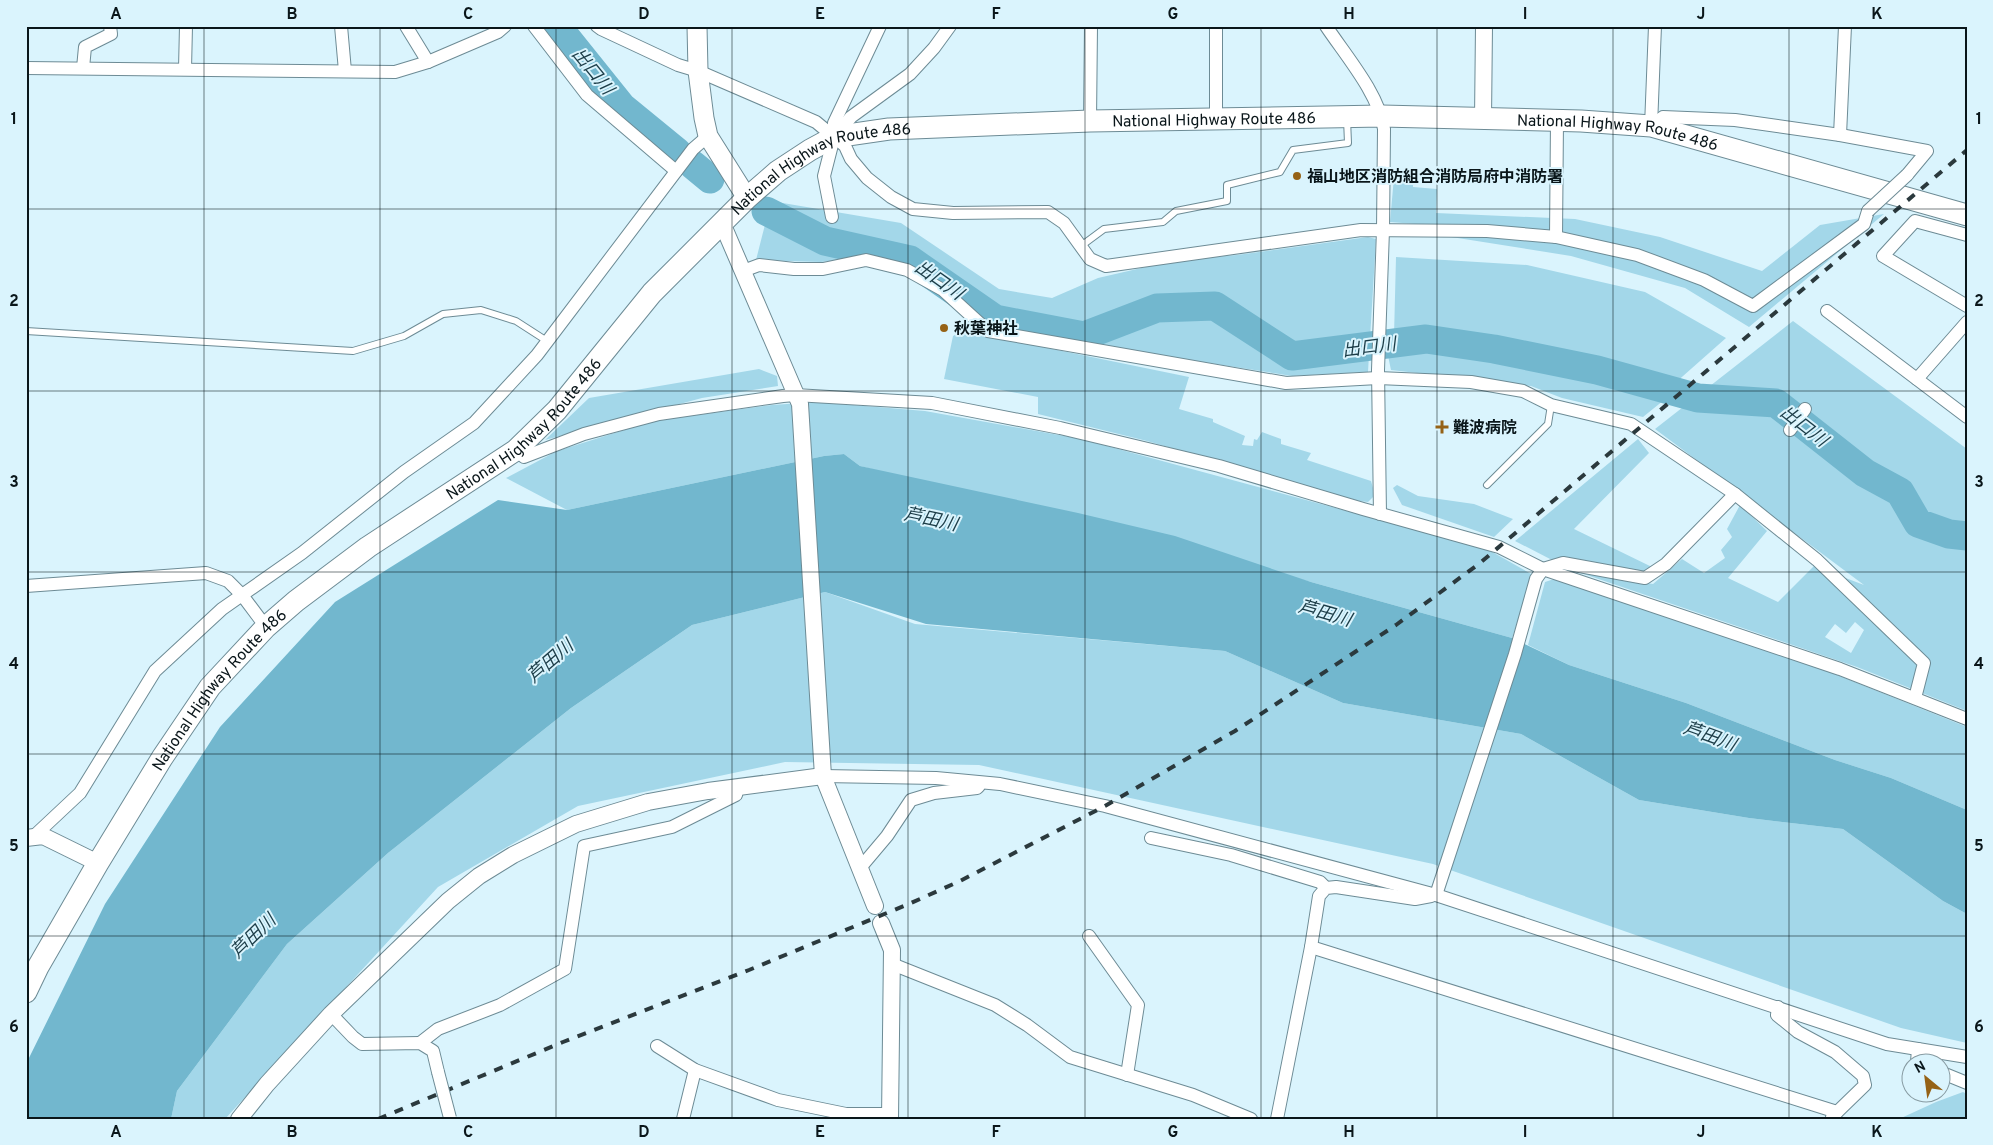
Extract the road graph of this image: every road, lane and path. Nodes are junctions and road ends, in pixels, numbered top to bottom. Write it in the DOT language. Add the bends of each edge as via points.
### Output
graph roads {
  1 [pos="110,26"];
  2 [pos="186,26"];
  3 [pos="342,26"];
  4 [pos="406,26"];
  5 [pos="506,26"];
  6 [pos="534,26"];
  7 [pos="598,26"];
  8 [pos="697,26"];
  9 [pos="880,26"];
  10 [pos="950,26"];
  11 [pos="1091,26"];
  12 [pos="1216,26"];
  13 [pos="1326,26"];
  14 [pos="1484,26"];
  15 [pos="1655,26"];
  16 [pos="1845,26"];
  17 [pos="428,62"];
  18 [pos="26,68"];
  19 [pos="83,68"];
  20 [pos="186,69"];
  21 [pos="345,71"];
  22 [pos="698,71"];
  23 [pos="1346,116"];
  24 [pos="1382,116"];
  25 [pos="1216,119"];
  26 [pos="1483,119"];
  27 [pos="1557,120"];
  28 [pos="1090,121"];
  29 [pos="1651,126"];
  30 [pos="1840,135"];
  31 [pos="708,136"];
  32 [pos="834,138"];
  33 [pos="676,171"];
  34 [pos="747,198"];
  35 [pos="1967,215"];
  36 [pos="832,217"];
  37 [pos="722,223"];
  38 [pos="1382,234"];
  39 [pos="1967,235"];
  40 [pos="1556,237"];
  41 [pos="1081,246"];
  42 [pos="743,271"];
  43 [pos="1967,306"];
  44 [pos="1827,310"];
  45 [pos="1967,322"];
  46 [pos="26,332"];
  47 [pos="547,341"];
  48 [pos="1378,374"];
  49 [pos="1918,380"];
  50 [pos="798,400"];
  51 [pos="1551,405"];
  52 [pos="1805,409"];
  53 [pos="1967,417"];
  54 [pos="1790,430"];
  55 [pos="516,450"];
  56 [pos="1487,485"];
  57 [pos="1735,494"];
  58 [pos="1380,514"];
  59 [pos="1540,574"];
  60 [pos="26,586"];
  61 [pos="242,594"];
  62 [pos="266,627"];
  63 [pos="1915,698"];
  64 [pos="1967,719"];
  65 [pos="822,771"];
  66 [pos="982,782"];
  67 [pos="738,787"];
  68 [pos="1151,838"];
  69 [pos="28,840"];
  70 [pos="98,862"];
  71 [pos="860,868"];
  72 [pos="1326,888"];
  73 [pos="1415,894"];
  74 [pos="1436,895"];
  75 [pos="875,906"];
  76 [pos="882,923"];
  77 [pos="1089,936"];
  78 [pos="1312,947"];
  79 [pos="892,964"];
  80 [pos="26,992"];
  81 [pos="1778,1007"];
  82 [pos="331,1014"];
  83 [pos="420,1043"];
  84 [pos="656,1046"];
  85 [pos="1918,1049"];
  86 [pos="1918,1052"];
  87 [pos="1967,1057"];
  88 [pos="696,1070"];
  89 [pos="1127,1075"];
  90 [pos="1950,1076"];
  91 [pos="1967,1083"];
  92 [pos="890,1116"];
  93 [pos="1834,1116"];
  94 [pos="450,1118"];
  95 [pos="238,1119"];
  96 [pos="682,1119"];
  97 [pos="1251,1119"];
  98 [pos="1276,1119"];
  1 -- 19 [label="street" via="111,34 86,47"];
  2 -- 20 [label="street"];
  3 -- 21 [label="street"];
  4 -- 17 [label="street"];
  5 -- 17 [label="street"];
  6 -- 33 [label="street" via="587,95"];
  7 -- 22 [label="street" via="600,30"];
  8 -- 22 [label="main road"];
  9 -- 32 [label="street" via="834,123"];
  10 -- 32 [label="street" via="910,74 851,117"];
  11 -- 28 [label="street"];
  12 -- 25 [label="street"];
  13 -- 24 [label="street"];
  14 -- 26 [label="street"];
  15 -- 29 [label="street"];
  16 -- 30 [label="street"];
  17 -- 21 [label="street" via="395,72"];
  18 -- 19 [label="street"];
  19 -- 20 [label="street"];
  20 -- 21 [label="street"];
  22 -- 31 [label="main road"];
  22 -- 32 [label="street" via="816,122"];
  23 -- 24 [label="highway, National Highway Route 486"];
  23 -- 25 [label="highway, National Highway Route 486"];
  23 -- 41 [label="lane" via="1348,143 1293,150 1280,172 1227,185 1227,201 1176,211 1163,222 1104,229"];
  24 -- 26 [label="highway, National Highway Route 486"];
  24 -- 38 [label="street"];
  25 -- 28 [label="highway, National Highway Route 486"];
  26 -- 27 [label="highway, National Highway Route 486"];
  27 -- 29 [label="highway, National Highway Route 486"];
  27 -- 40 [label="street"];
  28 -- 32 [label="highway, National Highway Route 486" via="889,129"];
  29 -- 30 [label="street" via="1664,117 1726,120"];
  29 -- 35 [label="highway, National Highway Route 486"];
  30 -- 40 [label="street, bridge" via="1927,150 1908,175 1868,211 1864,224 1753,306 1704,280 1637,255"];
  31 -- 33 [label="street"];
  31 -- 34 [label="main road"];
  32 -- 34 [label="highway, National Highway Route 486" via="778,171"];
  32 -- 36 [label="street" via="824,176"];
  32 -- 41 [label="street" via="845,146 867,178 891,197 914,209 953,213 1048,212 1064,222"];
  33 -- 47 [label="street"];
  34 -- 37 [label="highway, National Highway Route 486"];
  37 -- 42 [label="street"];
  37 -- 55 [label="highway, National Highway Route 486" via="652,293 558,410"];
  38 -- 40 [label="street" via="1487,231"];
  38 -- 41 [label="street" via="1361,230 1106,266 1090,259"];
  38 -- 48 [label="street"];
  39 -- 43 [label="street" via="1915,221 1883,256"];
  42 -- 48 [label="street" via="758,265 823,269 866,260 907,270 943,290 988,331 1286,382"];
  42 -- 50 [label="street"];
  44 -- 49 [label="street"];
  45 -- 49 [label="street"];
  46 -- 47 [label="lane" via="353,351 404,336 443,314 481,310 516,320"];
  47 -- 61 [label="street" via="474,423 404,472 302,553"];
  48 -- 51 [label="street" via="1471,382 1523,391"];
  48 -- 58 [label="street"];
  49 -- 53 [label="street"];
  50 -- 55 [label="street" via="659,414 584,434 524,457"];
  50 -- 58 [label="street" via="932,403 1060,428 1219,466"];
  50 -- 65 [label="street"];
  51 -- 56 [label="lane" via="1548,424"];
  51 -- 57 [label="street" via="1631,424"];
  52 -- 54 [label="street"];
  55 -- 62 [label="highway, National Highway Route 486" via="368,547"];
  57 -- 59 [label="street" via="1666,564 1644,578 1563,563"];
  57 -- 63 [label="street" via="1818,560 1924,663"];
  58 -- 59 [label="street" via="1500,547"];
  59 -- 63 [label="street" via="1840,668"];
  59 -- 74 [label="street"];
  60 -- 61 [label="street" via="206,573 228,581"];
  61 -- 62 [label="street"];
  61 -- 69 [label="street" via="155,671 80,793"];
  62 -- 70 [label="highway, National Highway Route 486" via="210,687"];
  63 -- 64 [label="street"];
  65 -- 66 [label="street"];
  65 -- 67 [label="street"];
  65 -- 71 [label="street"];
  66 -- 71 [label="street" via="977,788 934,793 911,800"];
  66 -- 73 [label="street" via="1105,806"];
  67 -- 82 [label="street" via="648,802 576,824 514,855 448,901"];
  67 -- 83 [label="street" via="736,795 672,828 584,846 566,969 500,1005 438,1030"];
  68 -- 72 [label="street" via="1231,855 1320,882"];
  69 -- 70 [label="street" via="43,836"];
  70 -- 80 [label="highway, National Highway Route 486"];
  71 -- 75 [label="street"];
  72 -- 73 [label="street"];
  72 -- 78 [label="street" via="1319,896"];
  73 -- 74 [label="street"];
  74 -- 81 [label="street"];
  76 -- 79 [label="street" via="892,950"];
  77 -- 89 [label="street" via="1138,1005"];
  78 -- 93 [label="street"];
  78 -- 98 [label="street"];
  79 -- 89 [label="street" via="994,1005 1070,1057"];
  79 -- 92 [label="street"];
  81 -- 85 [label="street" via="1887,1044"];
  81 -- 93 [label="street" via="1778,1016 1798,1032 1835,1052 1864,1076 1865,1085"];
  82 -- 83 [label="street" via="362,1044"];
  82 -- 95 [label="street"];
  83 -- 94 [label="street, bridge" via="433,1051"];
  84 -- 88 [label="street"];
  85 -- 86 [label="street"];
  85 -- 87 [label="street"];
  88 -- 92 [label="street" via="778,1100 846,1114"];
  88 -- 96 [label="street"];
  89 -- 97 [label="street" via="1193,1095"];
  90 -- 91 [label="street"];
}
